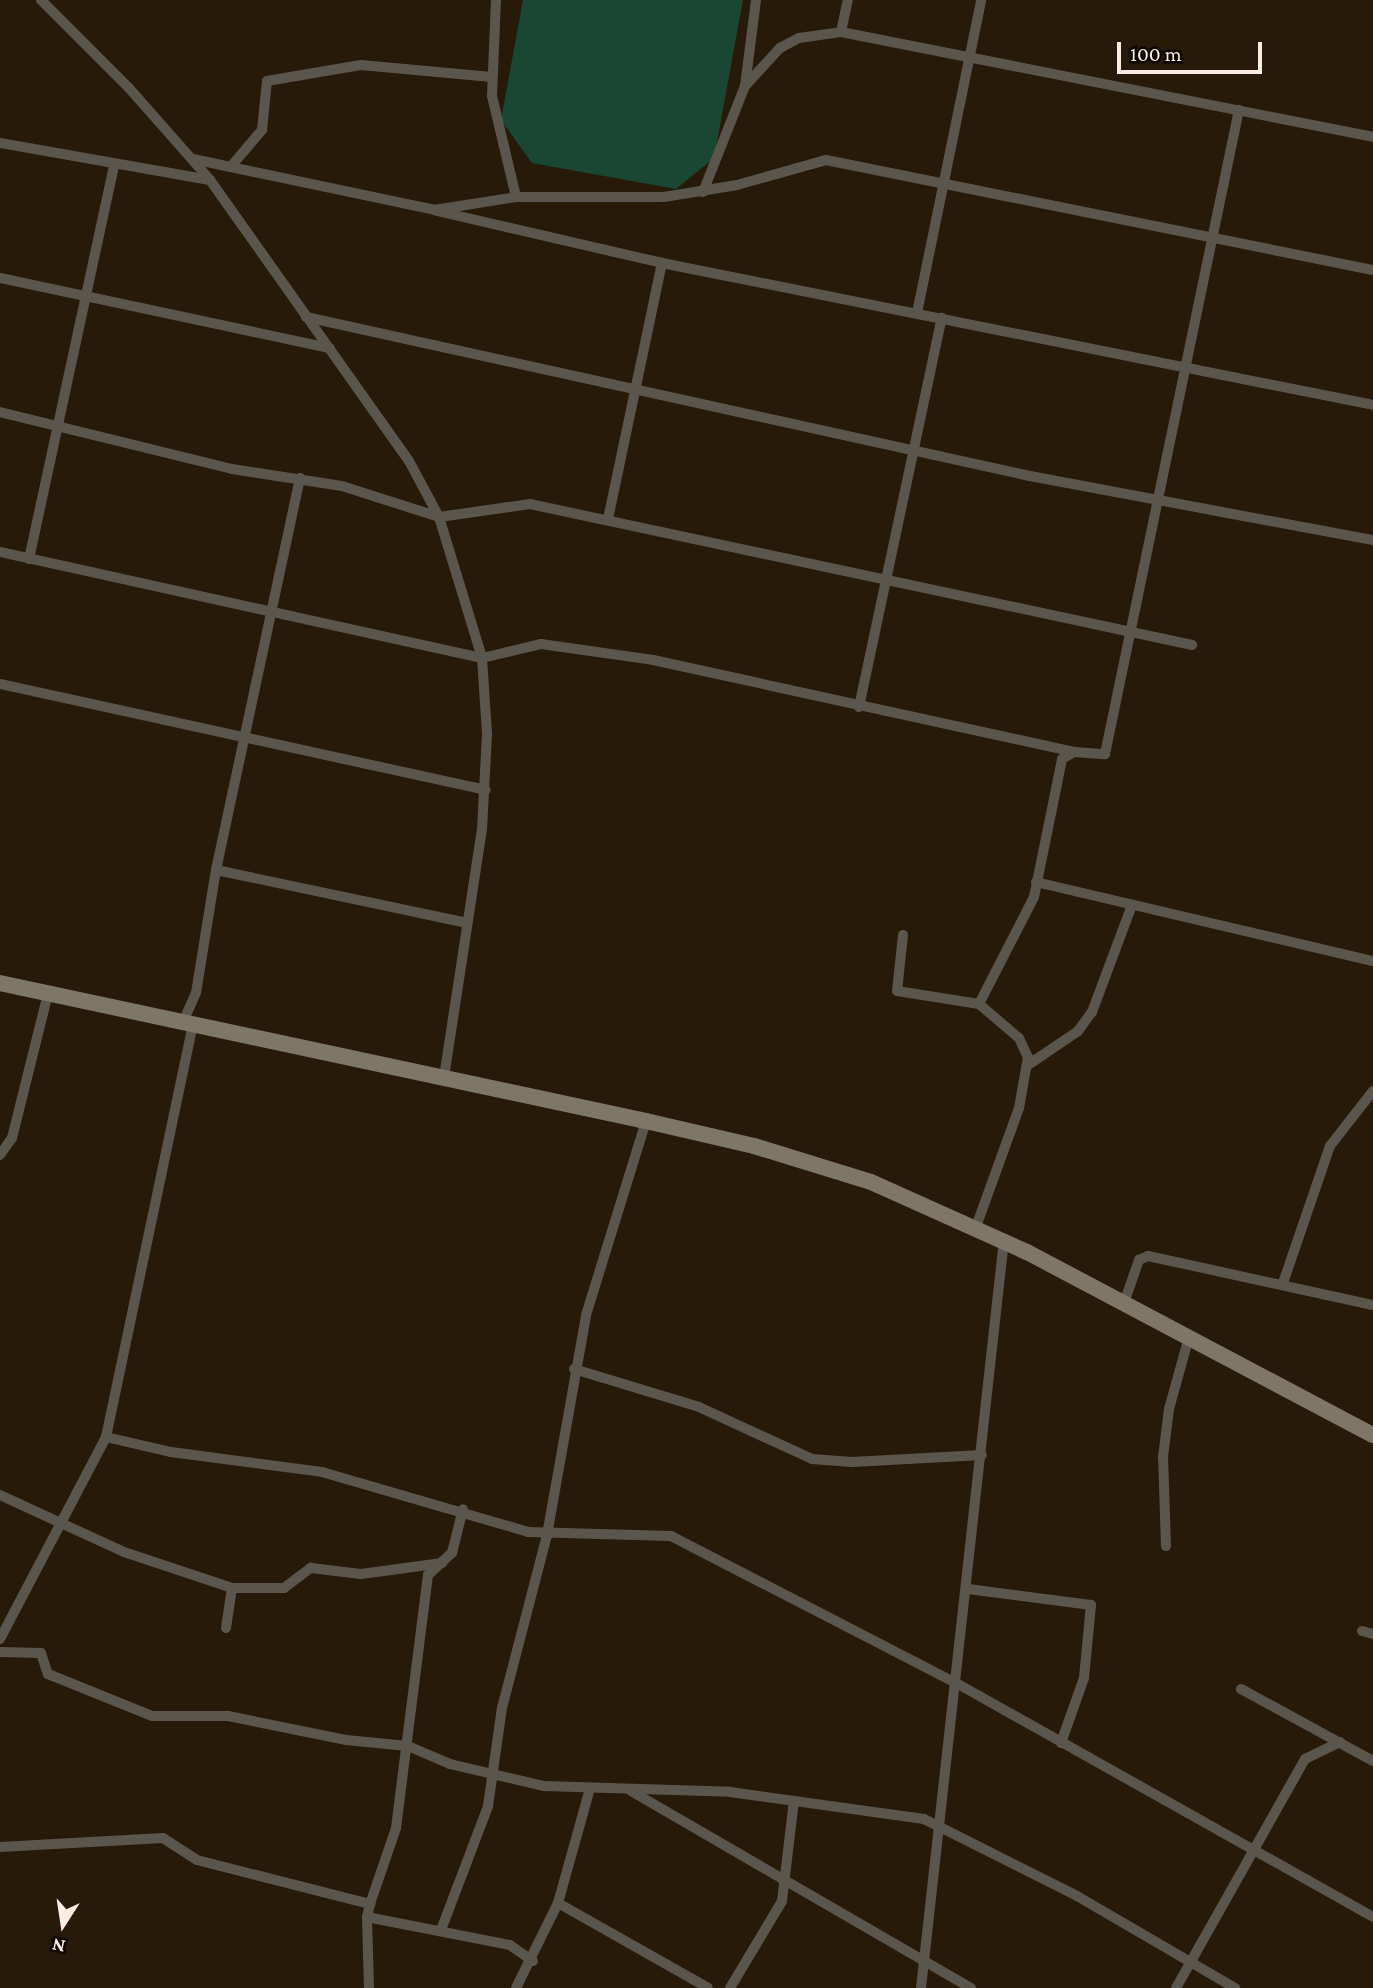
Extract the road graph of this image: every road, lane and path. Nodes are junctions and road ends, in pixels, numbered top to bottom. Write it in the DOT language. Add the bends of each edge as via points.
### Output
graph roads {
  1 [pos="41,0"];
  2 [pos="496,0"];
  3 [pos="756,0"];
  4 [pos="848,0"];
  5 [pos="981,0"];
  6 [pos="841,32"];
  7 [pos="969,55"];
  8 [pos="491,77"];
  9 [pos="745,86"];
  10 [pos="1239,110"];
  11 [pos="1373,137"];
  12 [pos="0,142"];
  13 [pos="193,159"];
  14 [pos="233,164"];
  15 [pos="114,165"];
  16 [pos="210,180"];
  17 [pos="943,181"];
  18 [pos="703,192"];
  19 [pos="516,197"];
  20 [pos="433,210"];
  21 [pos="1212,237"];
  22 [pos="662,263"];
  23 [pos="1373,270"];
  24 [pos="0,278"];
  25 [pos="87,296"];
  26 [pos="917,313"];
  27 [pos="306,317"];
  28 [pos="942,318"];
  29 [pos="330,348"];
  30 [pos="1185,368"];
  31 [pos="637,389"];
  32 [pos="1373,405"];
  33 [pos="0,412"];
  34 [pos="58,424"];
  35 [pos="916,451"];
  36 [pos="300,478"];
  37 [pos="1162,497"];
  38 [pos="439,517"];
  39 [pos="608,519"];
  40 [pos="1373,540"];
  41 [pos="0,552"];
  42 [pos="29,559"];
  43 [pos="890,579"];
  44 [pos="270,609"];
  45 [pos="1130,631"];
  46 [pos="1192,645"];
  47 [pos="482,658"];
  48 [pos="0,684"];
  49 [pos="859,707"];
  50 [pos="244,740"];
  51 [pos="1052,747"];
  52 [pos="1074,752"];
  53 [pos="1062,760"];
  54 [pos="486,790"];
  55 [pos="216,870"];
  56 [pos="1037,882"];
  57 [pos="1132,905"];
  58 [pos="467,923"];
  59 [pos="903,935"];
  60 [pos="1373,961"];
  61 [pos="0,983"];
  62 [pos="48,994"];
  63 [pos="979,1004"];
  64 [pos="188,1023"];
  65 [pos="1028,1065"];
  66 [pos="444,1077"];
  67 [pos="1373,1091"];
  68 [pos="646,1121"];
  69 [pos="0,1155"];
  70 [pos="976,1227"];
  71 [pos="1004,1240"];
  72 [pos="1283,1283"];
  73 [pos="1125,1303"];
  74 [pos="1373,1305"];
  75 [pos="1189,1337"];
  76 [pos="574,1369"];
  77 [pos="1373,1435"];
  78 [pos="106,1437"];
  79 [pos="982,1455"];
  80 [pos="0,1495"];
  81 [pos="463,1509"];
  82 [pos="57,1524"];
  83 [pos="547,1535"];
  84 [pos="1166,1546"];
  85 [pos="442,1563"];
  86 [pos="232,1588"];
  87 [pos="968,1589"];
  88 [pos="226,1628"];
  89 [pos="0,1639"];
  90 [pos="0,1652"];
  91 [pos="958,1684"];
  92 [pos="1241,1689"];
  93 [pos="1340,1742"];
  94 [pos="1061,1743"];
  95 [pos="408,1746"];
  96 [pos="1373,1761"];
  97 [pos="493,1776"];
  98 [pos="629,1790"];
  99 [pos="589,1792"];
  100 [pos="794,1801"];
  101 [pos="937,1823"];
  102 [pos="0,1847"];
  103 [pos="1254,1850"];
  104 [pos="786,1882"];
  105 [pos="558,1903"];
  106 [pos="370,1904"];
  107 [pos="367,1917"];
  108 [pos="1373,1917"];
  109 [pos="441,1930"];
  110 [pos="533,1961"];
  111 [pos="924,1962"];
  112 [pos="1191,1962"];
  113 [pos="369,1988"];
  114 [pos="516,1988"];
  115 [pos="708,1988"];
  116 [pos="730,1988"];
  117 [pos="922,1988"];
  118 [pos="971,1988"];
  119 [pos="1176,1988"];
  120 [pos="1235,1988"];
  1 -- 13 [label="street"];
  2 -- 8 [label="street"];
  3 -- 9 [label="street"];
  4 -- 6 [label="street"];
  5 -- 7 [label="street"];
  6 -- 7 [label="street"];
  6 -- 9 [label="street" via="799,38 780,48"];
  7 -- 10 [label="street"];
  7 -- 17 [label="street"];
  8 -- 14 [label="street" via="361,65 267,81 262,130"];
  8 -- 19 [label="street"];
  9 -- 18 [label="street"];
  10 -- 11 [label="street"];
  10 -- 21 [label="street"];
  12 -- 15 [label="street"];
  13 -- 14 [label="street"];
  13 -- 16 [label="street"];
  14 -- 20 [label="street"];
  15 -- 16 [label="street"];
  15 -- 25 [label="street"];
  16 -- 27 [label="street"];
  17 -- 18 [label="street" via="826,160"];
  17 -- 21 [label="street"];
  17 -- 26 [label="street"];
  18 -- 19 [label="street"];
  19 -- 20 [label="street"];
  20 -- 22 [label="street"];
  21 -- 23 [label="street"];
  21 -- 30 [label="street"];
  22 -- 26 [label="street"];
  22 -- 31 [label="street"];
  24 -- 25 [label="street"];
  25 -- 29 [label="street"];
  25 -- 34 [label="street"];
  26 -- 28 [label="street"];
  27 -- 29 [label="street"];
  27 -- 31 [label="street"];
  28 -- 30 [label="street"];
  28 -- 35 [label="street"];
  29 -- 38 [label="street" via="410,460"];
  30 -- 32 [label="street"];
  30 -- 37 [label="street"];
  31 -- 35 [label="street"];
  31 -- 39 [label="street"];
  33 -- 34 [label="street"];
  34 -- 36 [label="street" via="232,469"];
  34 -- 42 [label="street"];
  35 -- 37 [label="street"];
  35 -- 43 [label="street"];
  36 -- 38 [label="street"];
  36 -- 44 [label="street"];
  37 -- 40 [label="street"];
  37 -- 45 [label="street"];
  38 -- 39 [label="street" via="530,504"];
  38 -- 47 [label="street"];
  39 -- 43 [label="street"];
  41 -- 42 [label="street"];
  42 -- 44 [label="street"];
  43 -- 45 [label="street"];
  43 -- 49 [label="street"];
  44 -- 47 [label="street"];
  44 -- 50 [label="street"];
  45 -- 46 [label="street"];
  45 -- 52 [label="street" via="1105,754"];
  47 -- 49 [label="street" via="541,644 653,660"];
  47 -- 54 [label="street"];
  48 -- 50 [label="street"];
  49 -- 51 [label="street"];
  50 -- 54 [label="street"];
  50 -- 55 [label="street"];
  51 -- 52 [label="street"];
  51 -- 53 [label="street"];
  52 -- 53 [label="street"];
  53 -- 56 [label="street"];
  54 -- 58 [label="street"];
  55 -- 58 [label="street"];
  55 -- 64 [label="street"];
  56 -- 57 [label="street"];
  56 -- 63 [label="street" via="1028,911"];
  57 -- 60 [label="street"];
  57 -- 65 [label="street" via="1091,1012 1078,1031"];
  58 -- 66 [label="street"];
  59 -- 63 [label="street" via="897,991"];
  61 -- 62 [label="main road"];
  62 -- 64 [label="main road"];
  62 -- 69 [label="street" via="12,1138"];
  63 -- 65 [label="street" via="1019,1038"];
  64 -- 66 [label="main road"];
  64 -- 78 [label="street"];
  65 -- 70 [label="street" via="1019,1108"];
  66 -- 68 [label="main road"];
  67 -- 72 [label="street" via="1329,1146"];
  68 -- 70 [label="main road" via="754,1146 871,1182"];
  68 -- 76 [label="street" via="601,1259"];
  70 -- 71 [label="main road"];
  71 -- 73 [label="main road"];
  71 -- 79 [label="street"];
  72 -- 73 [label="street" via="1148,1256 1139,1260"];
  72 -- 74 [label="street"];
  73 -- 75 [label="main road"];
  75 -- 77 [label="main road"];
  75 -- 84 [label="street" via="1169,1409 1163,1457"];
  76 -- 79 [label="street" via="699,1407 812,1459 852,1462"];
  76 -- 83 [label="street"];
  78 -- 81 [label="street" via="198,1457 322,1472"];
  78 -- 82 [label="street" via="89,1478"];
  79 -- 87 [label="street"];
  80 -- 82 [label="street"];
  81 -- 83 [label="street"];
  81 -- 85 [label="street" via="452,1553"];
  82 -- 86 [label="street"];
  82 -- 89 [label="street"];
  83 -- 91 [label="street" via="671,1536"];
  83 -- 97 [label="street" via="502,1708"];
  85 -- 86 [label="street" via="361,1574 316,1568 284,1588"];
  85 -- 95 [label="street" via="428,1575"];
  86 -- 88 [label="street"];
  87 -- 91 [label="street"];
  87 -- 94 [label="street" via="1091,1605 1084,1678"];
  90 -- 95 [label="street" via="41,1653 48,1674 152,1716 228,1716 332,1738"];
  91 -- 94 [label="street"];
  91 -- 101 [label="street"];
  92 -- 93 [label="street"];
  93 -- 96 [label="street"];
  93 -- 103 [label="street" via="1305,1759"];
  94 -- 103 [label="street"];
  95 -- 97 [label="street"];
  95 -- 106 [label="street" via="396,1828"];
  97 -- 99 [label="street"];
  97 -- 109 [label="street" via="488,1806"];
  98 -- 99 [label="street"];
  98 -- 100 [label="street" via="730,1792"];
  98 -- 104 [label="street"];
  99 -- 105 [label="street"];
  100 -- 101 [label="street"];
  100 -- 104 [label="street"];
  101 -- 111 [label="street"];
  101 -- 112 [label="street"];
  102 -- 106 [label="street" via="163,1838 197,1860"];
  103 -- 108 [label="street"];
  103 -- 112 [label="street"];
  104 -- 111 [label="street"];
  104 -- 116 [label="street" via="782,1901"];
  105 -- 110 [label="street"];
  105 -- 115 [label="street"];
  106 -- 107 [label="street"];
  107 -- 109 [label="street"];
  107 -- 113 [label="street"];
  109 -- 110 [label="street" via="510,1945"];
  110 -- 114 [label="street"];
  111 -- 117 [label="street"];
  111 -- 118 [label="street"];
  112 -- 119 [label="street"];
  112 -- 120 [label="street"];
}
